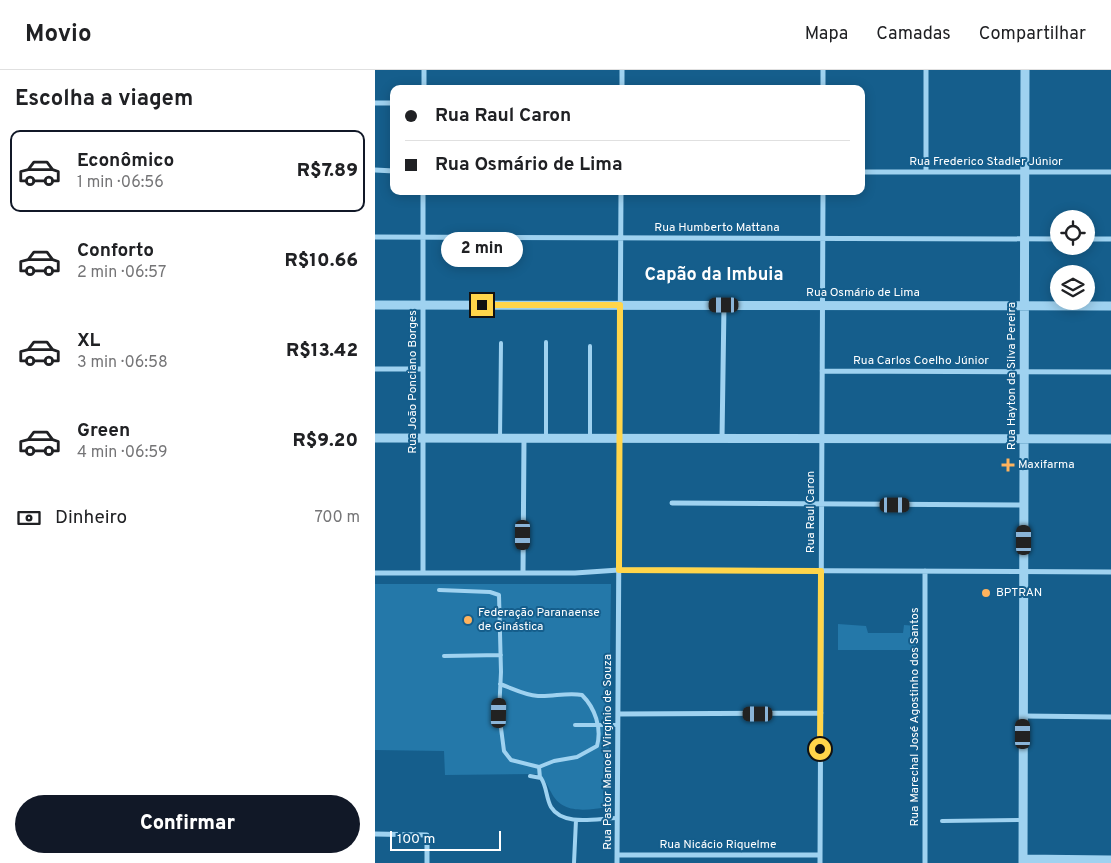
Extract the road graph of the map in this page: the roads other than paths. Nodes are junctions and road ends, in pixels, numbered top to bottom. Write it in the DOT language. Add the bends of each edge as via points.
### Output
graph roads {
  1 [pos="424,70"];
  2 [pos="622,70"];
  3 [pos="823,70"];
  4 [pos="926,70"];
  5 [pos="1025,70"];
  6 [pos="424,85"];
  7 [pos="622,85"];
  8 [pos="823,85"];
  9 [pos="375,103"];
  10 [pos="390,103"];
  11 [pos="375,170"];
  12 [pos="390,170"];
  13 [pos="865,172"];
  14 [pos="926,172"];
  15 [pos="1025,172"];
  16 [pos="1111,172"];
  17 [pos="423,195"];
  18 [pos="621,195"];
  19 [pos="823,195"];
  20 [pos="375,237"];
  21 [pos="423,237"];
  22 [pos="621,238"];
  23 [pos="822,238"];
  24 [pos="1024,239"];
  25 [pos="1050,239"];
  26 [pos="1095,239"];
  27 [pos="1111,239"];
  28 [pos="375,305"];
  29 [pos="423,305"];
  30 [pos="620,305"];
  31 [pos="724,305"];
  32 [pos="822,305"];
  33 [pos="1024,305"];
  34 [pos="1111,306"];
  35 [pos="546,342"];
  36 [pos="501,343"];
  37 [pos="590,346"];
  38 [pos="375,369"];
  39 [pos="423,369"];
  40 [pos="822,371"];
  41 [pos="1024,371"];
  42 [pos="1111,372"];
  43 [pos="375,438"];
  44 [pos="423,438"];
  45 [pos="500,438"];
  46 [pos="524,439"];
  47 [pos="546,439"];
  48 [pos="590,439"];
  49 [pos="619,439"];
  50 [pos="721,439"];
  51 [pos="821,439"];
  52 [pos="1024,439"];
  53 [pos="1111,440"];
  54 [pos="672,504"];
  55 [pos="821,504"];
  56 [pos="1024,505"];
  57 [pos="619,570"];
  58 [pos="821,571"];
  59 [pos="925,571"];
  60 [pos="1023,572"];
  61 [pos="1111,572"];
  62 [pos="375,573"];
  63 [pos="423,573"];
  64 [pos="523,573"];
  65 [pos="439,590"];
  66 [pos="501,655"];
  67 [pos="444,656"];
  68 [pos="500,684"];
  69 [pos="821,713"];
  70 [pos="618,714"];
  71 [pos="1023,716"];
  72 [pos="1111,716"];
  73 [pos="575,725"];
  74 [pos="597,725"];
  75 [pos="618,725"];
  76 [pos="539,767"];
  77 [pos="530,776"];
  78 [pos="540,778"];
  79 [pos="617,818"];
  80 [pos="576,820"];
  81 [pos="1023,820"];
  82 [pos="942,821"];
  83 [pos="375,834"];
  84 [pos="617,855"];
  85 [pos="820,855"];
  86 [pos="1111,860"];
  87 [pos="1023,861"];
  88 [pos="1061,861"];
  89 [pos="427,863"];
  90 [pos="574,863"];
  91 [pos="617,863"];
  92 [pos="820,863"];
  93 [pos="925,863"];
  1 -- 6 [label="street"];
  2 -- 7 [label="street"];
  3 -- 8 [label="street"];
  4 -- 14 [label="street"];
  5 -- 15 [label="street, Rua Hayton da Silva Pereira"];
  9 -- 10 [label="street"];
  11 -- 12 [label="street"];
  13 -- 14 [label="street, Rua Frederico Stadler Júnior"];
  14 -- 15 [label="street, Rua Frederico Stadler Júnior"];
  15 -- 16 [label="street, Rua Frederico Stadler Júnior"];
  15 -- 24 [label="street, Rua Hayton da Silva Pereira"];
  17 -- 21 [label="street, Rua João Ponciano Borges"];
  18 -- 22 [label="street, Rua Pastor Manoel Virgínio de Souza"];
  19 -- 23 [label="street, Rua Raul Caron"];
  20 -- 21 [label="street, Rua Humberto Mattana"];
  21 -- 22 [label="street, Rua Humberto Mattana"];
  21 -- 29 [label="street, Rua João Ponciano Borges"];
  22 -- 23 [label="street, Rua Humberto Mattana"];
  22 -- 30 [label="street, Rua Pastor Manoel Virgínio de Souza"];
  23 -- 24 [label="street, Rua Humberto Mattana"];
  23 -- 32 [label="street, Rua Raul Caron"];
  24 -- 25 [label="street, Rua Humberto Mattana"];
  24 -- 33 [label="street, Rua Hayton da Silva Pereira"];
  26 -- 27 [label="street"];
  28 -- 29 [label="street, Rua Osmário de Lima"];
  29 -- 30 [label="street, Rua Osmário de Lima"];
  29 -- 39 [label="street, Rua João Ponciano Borges"];
  30 -- 31 [label="street, Rua Osmário de Lima"];
  30 -- 49 [label="street, Rua Pastor Manoel Virgínio de Souza"];
  31 -- 32 [label="street, Rua Osmário de Lima"];
  31 -- 50 [label="street"];
  32 -- 33 [label="street, Rua Osmário de Lima"];
  32 -- 40 [label="street, Rua Raul Caron"];
  33 -- 34 [label="street, Rua Osmário de Lima"];
  33 -- 41 [label="street, Rua Hayton da Silva Pereira"];
  35 -- 47 [label="lane"];
  36 -- 45 [label="lane"];
  37 -- 48 [label="lane"];
  38 -- 39 [label="street"];
  39 -- 44 [label="street, Rua João Ponciano Borges"];
  40 -- 41 [label="street, Rua Carlos Coelho Júnior"];
  40 -- 51 [label="street, Rua Raul Caron"];
  41 -- 42 [label="street, Rua Carlos Coelho Júnior"];
  41 -- 52 [label="street, Rua Hayton da Silva Pereira"];
  43 -- 44 [label="street"];
  44 -- 45 [label="street"];
  44 -- 63 [label="street, Rua João Ponciano Borges"];
  45 -- 46 [label="street"];
  46 -- 47 [label="street"];
  46 -- 64 [label="street"];
  47 -- 48 [label="street"];
  48 -- 49 [label="street"];
  49 -- 50 [label="street"];
  49 -- 57 [label="street, Rua Pastor Manoel Virgínio de Souza"];
  50 -- 51 [label="street"];
  51 -- 52 [label="street"];
  51 -- 55 [label="street, Rua Raul Caron"];
  52 -- 53 [label="street"];
  52 -- 56 [label="street, Rua Hayton da Silva Pereira"];
  54 -- 55 [label="street"];
  55 -- 56 [label="street"];
  55 -- 58 [label="street, Rua Raul Caron"];
  56 -- 60 [label="street, Rua Hayton da Silva Pereira"];
  57 -- 58 [label="street"];
  57 -- 64 [label="street"];
  57 -- 70 [label="street, Rua Pastor Manoel Virgínio de Souza"];
  58 -- 59 [label="street"];
  58 -- 69 [label="street, Rua Raul Caron"];
  59 -- 60 [label="street"];
  59 -- 93 [label="street, Rua Marechal José Agostinho dos Santos"];
  60 -- 61 [label="street"];
  60 -- 71 [label="street, Rua Hayton da Silva Pereira"];
  62 -- 63 [label="street"];
  63 -- 64 [label="street"];
  65 -- 66 [label="lane" via="499,595"];
  66 -- 67 [label="lane"];
  66 -- 68 [label="lane"];
  68 -- 74 [label="lane" via="535,696 582,695 594,713"];
  68 -- 76 [label="lane" via="499,713 505,754 511,760"];
  69 -- 70 [label="street"];
  69 -- 85 [label="street, Rua Raul Caron"];
  70 -- 75 [label="street, Rua Pastor Manoel Virgínio de Souza"];
  71 -- 72 [label="street"];
  71 -- 81 [label="street, Rua Hayton da Silva Pereira"];
  73 -- 74 [label="lane"];
  74 -- 75 [label="lane"];
  74 -- 76 [label="lane" via="599,740 592,750"];
  75 -- 79 [label="street, Rua Pastor Manoel Virgínio de Souza"];
  76 -- 78 [label="lane"];
  77 -- 78 [label="lane"];
  78 -- 80 [label="lane" via="554,812"];
  79 -- 80 [label="lane"];
  79 -- 84 [label="street, Rua Pastor Manoel Virgínio de Souza"];
  80 -- 90 [label="lane"];
  81 -- 82 [label="lane"];
  81 -- 87 [label="street, Rua Hayton da Silva Pereira"];
  83 -- 89 [label="street" via="427,835"];
  84 -- 85 [label="street, Rua Nicácio Riquelme"];
  84 -- 91 [label="street, Rua Pastor Manoel Virgínio de Souza"];
  85 -- 92 [label="street, Rua Raul Caron"];
  86 -- 88 [label="street"];
  87 -- 88 [label="street"];
}
